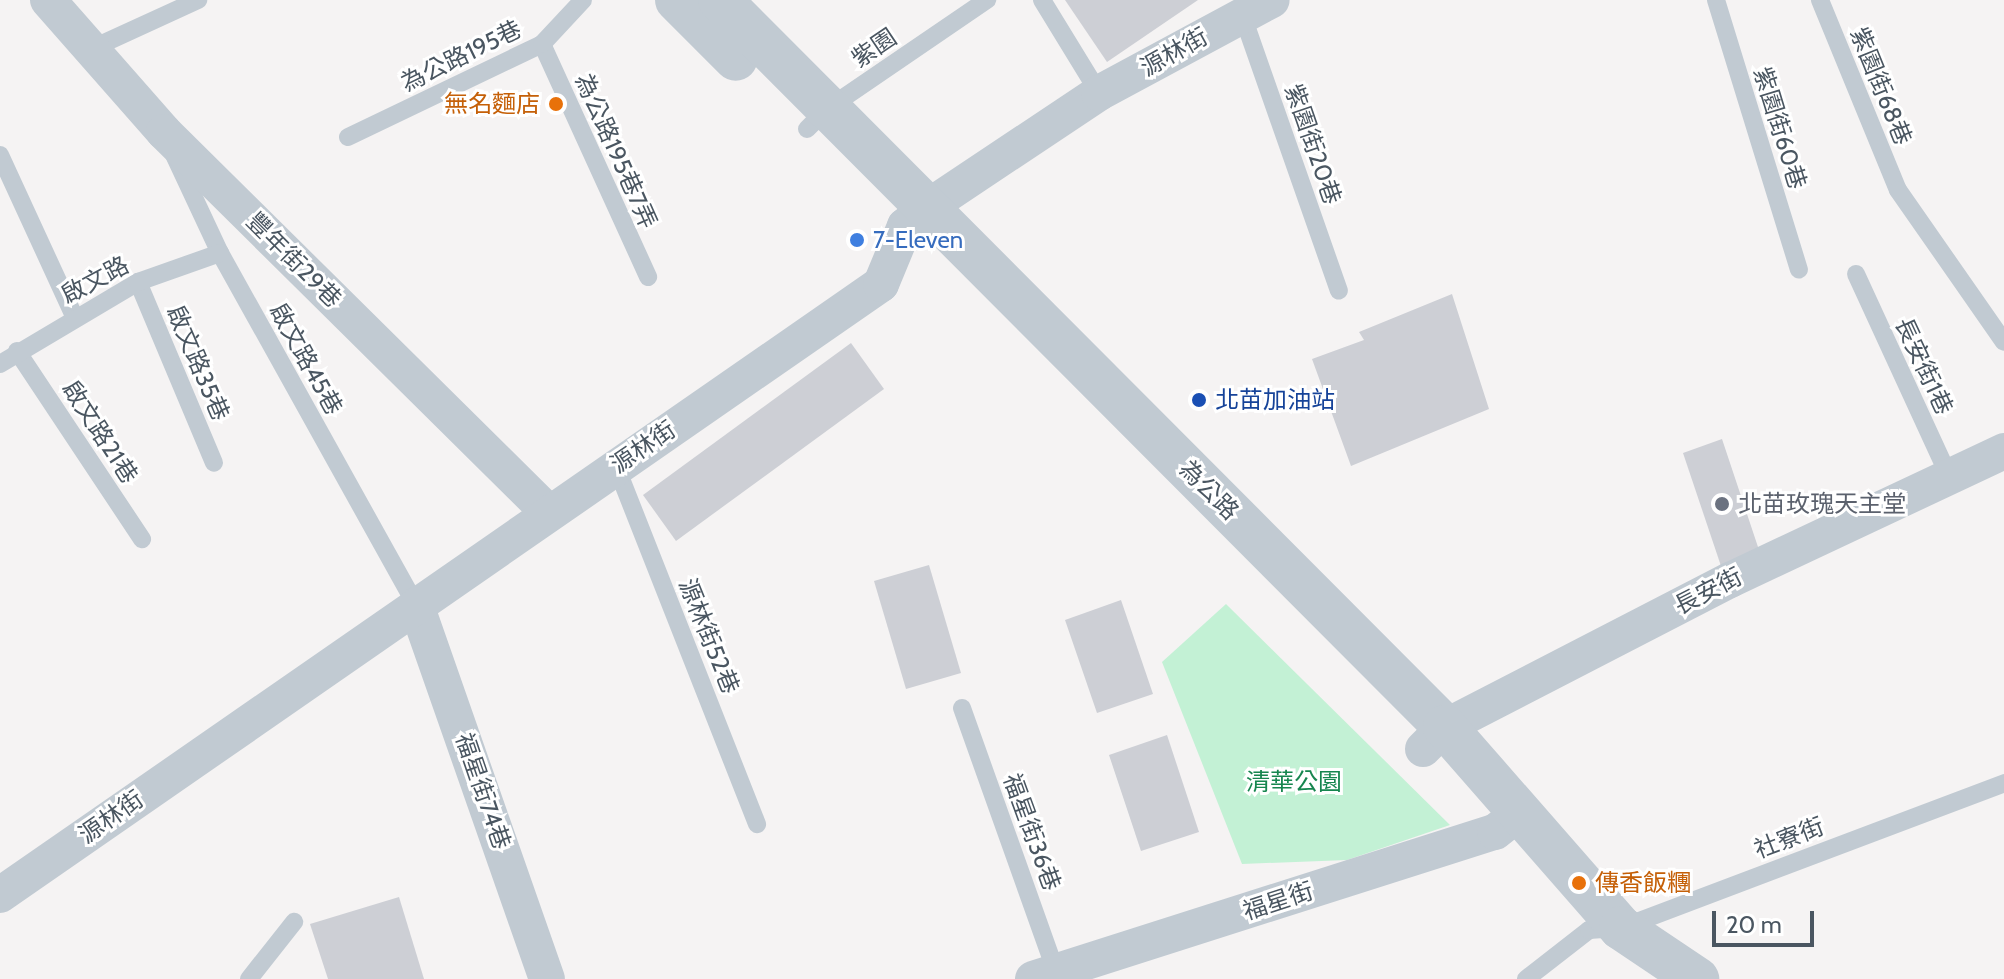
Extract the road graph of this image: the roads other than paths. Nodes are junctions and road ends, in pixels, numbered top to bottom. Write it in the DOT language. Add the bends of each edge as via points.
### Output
graph roads {
  1 [pos="48,0"];
  2 [pos="198,0"];
  3 [pos="583,0"];
  4 [pos="677,0"];
  5 [pos="720,0"];
  6 [pos="987,0"];
  7 [pos="1042,0"];
  8 [pos="1716,0"];
  9 [pos="1820,0"];
  10 [pos="1257,7"];
  11 [pos="542,44"];
  12 [pos="91,49"];
  13 [pos="1099,93"];
  14 [pos="817,119"];
  15 [pos="164,132"];
  16 [pos="348,137"];
  17 [pos="0,155"];
  18 [pos="917,217"];
  19 [pos="220,253"];
  20 [pos="1799,270"];
  21 [pos="1856,274"];
  22 [pos="648,277"];
  23 [pos="138,282"];
  24 [pos="1339,291"];
  25 [pos="75,318"];
  26 [pos="2004,342"];
  27 [pos="17,351"];
  28 [pos="0,364"];
  29 [pos="2004,451"];
  30 [pos="214,463"];
  31 [pos="616,466"];
  32 [pos="1950,478"];
  33 [pos="548,512"];
  34 [pos="142,539"];
  35 [pos="416,605"];
  36 [pos="962,708"];
  37 [pos="1434,738"];
  38 [pos="2004,783"];
  39 [pos="1507,823"];
  40 [pos="757,824"];
  41 [pos="0,895"];
  42 [pos="294,922"];
  43 [pos="1605,929"];
  44 [pos="1044,975"];
  45 [pos="249,979"];
  46 [pos="547,979"];
  47 [pos="1526,979"];
  48 [pos="1640,979"];
  49 [pos="1697,979"];
  1 -- 12 [label="street, 豐年街29巷"];
  2 -- 12 [label="lane"];
  3 -- 11 [label="lane, 為公路195巷"];
  4 -- 14 [label="street, 為公路"];
  5 -- 14 [label="street, 為公路"];
  6 -- 14 [label="lane, 紫園"];
  7 -- 13 [label="lane"];
  8 -- 20 [label="lane, 紫園街60巷"];
  9 -- 26 [label="lane, 紫園街68巷" via="1898,190"];
  10 -- 13 [label="street, 源林街"];
  10 -- 24 [label="lane, 紫園街20巷"];
  11 -- 16 [label="lane, 為公路195巷"];
  11 -- 22 [label="lane, 為公路195巷7弄"];
  12 -- 15 [label="street, 豐年街29巷"];
  13 -- 18 [label="street, 源林街"];
  14 -- 18 [label="street, 為公路"];
  15 -- 19 [label="lane, 啟文路45巷"];
  15 -- 33 [label="street, 豐年街29巷"];
  17 -- 25 [label="lane"];
  18 -- 31 [label="street, 源林街" via="881,284"];
  18 -- 37 [label="street, 為公路"];
  19 -- 23 [label="lane, 啟文路"];
  19 -- 35 [label="lane, 啟文路45巷"];
  21 -- 32 [label="lane, 長安街1巷"];
  23 -- 25 [label="lane, 啟文路"];
  23 -- 30 [label="lane, 啟文路35巷"];
  25 -- 27 [label="lane, 啟文路"];
  27 -- 28 [label="lane, 啟文路"];
  27 -- 34 [label="lane, 啟文路21巷"];
  29 -- 32 [label="street, 長安街"];
  31 -- 33 [label="street, 源林街"];
  31 -- 40 [label="lane, 源林街52巷"];
  32 -- 37 [label="street, 長安街" via="1730,580"];
  33 -- 35 [label="street, 源林街"];
  35 -- 41 [label="street, 源林街"];
  35 -- 46 [label="street, 福星街74巷"];
  36 -- 44 [label="lane, 福星街36巷"];
  37 -- 39 [label="street, 為公路"];
  38 -- 43 [label="lane, 社寮街"];
  39 -- 43 [label="street, 為公路"];
  39 -- 44 [label="street, 福星街"];
  42 -- 45 [label="lane"];
  43 -- 47 [label="lane, 社寮街"];
  43 -- 48 [label="street, 為公路"];
  43 -- 49 [label="street, 為公路"];
}
